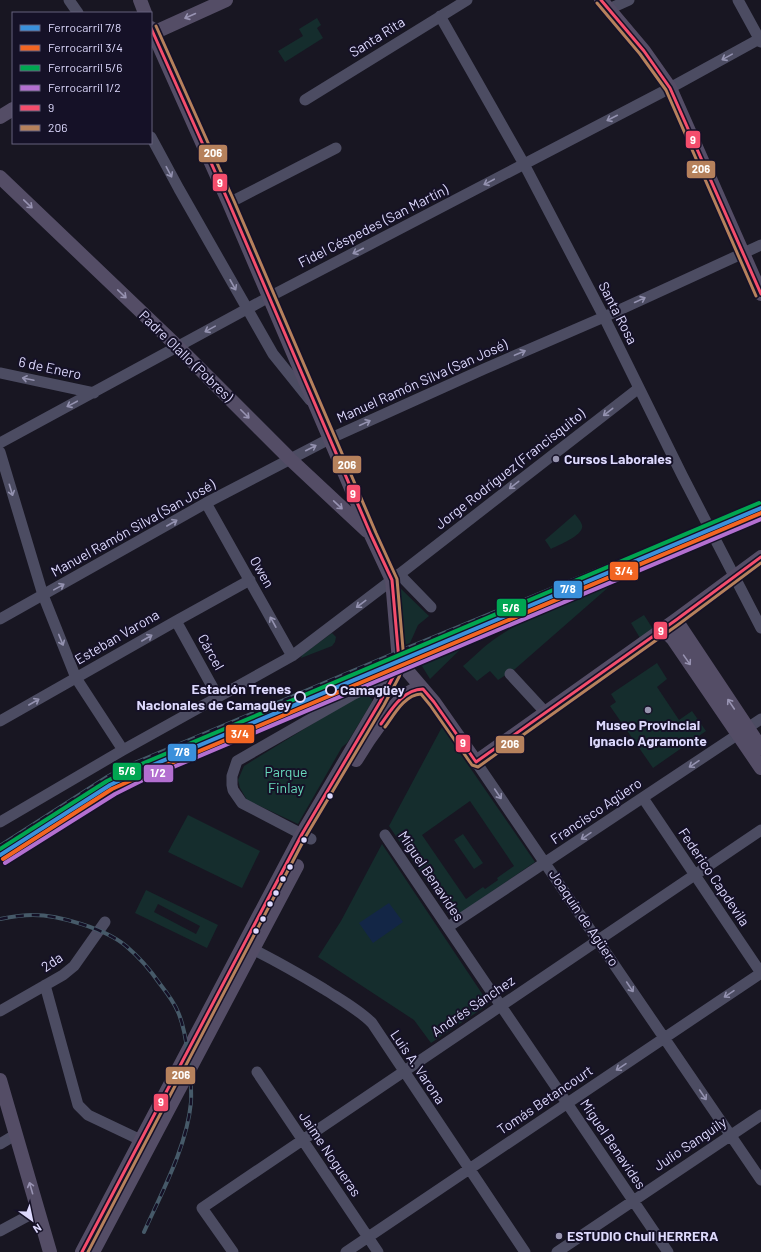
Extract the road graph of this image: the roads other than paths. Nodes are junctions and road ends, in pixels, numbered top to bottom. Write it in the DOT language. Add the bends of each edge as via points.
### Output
graph roads {
  1 [pos="69,0"];
  2 [pos="140,0"];
  3 [pos="226,0"];
  4 [pos="467,0"];
  5 [pos="629,0"];
  6 [pos="738,0"];
  7 [pos="605,5"];
  8 [pos="77,12"];
  9 [pos="145,12"];
  10 [pos="440,16"];
  11 [pos="152,32"];
  12 [pos="760,40"];
  13 [pos="670,88"];
  14 [pos="304,100"];
  15 [pos="12,110"];
  16 [pos="0,117"];
  17 [pos="152,139"];
  18 [pos="336,148"];
  19 [pos="524,164"];
  20 [pos="0,177"];
  21 [pos="229,203"];
  22 [pos="761,245"];
  23 [pos="744,253"];
  24 [pos="761,294"];
  25 [pos="269,297"];
  26 [pos="246,309"];
  27 [pos="604,317"];
  28 [pos="178,347"];
  29 [pos="0,373"];
  30 [pos="639,388"];
  31 [pos="94,392"];
  32 [pos="316,408"];
  33 [pos="329,440"];
  34 [pos="0,443"];
  35 [pos="0,452"];
  36 [pos="290,459"];
  37 [pos="206,503"];
  38 [pos="371,535"];
  39 [pos="761,557"];
  40 [pos="734,576"];
  41 [pos="396,577"];
  42 [pos="250,580"];
  43 [pos="43,595"];
  44 [pos="431,607"];
  45 [pos="0,619"];
  46 [pos="176,621"];
  47 [pos="761,628"];
  48 [pos="673,634"];
  49 [pos="292,656"];
  50 [pos="399,661"];
  51 [pos="510,674"];
  52 [pos="394,676"];
  53 [pos="76,678"];
  54 [pos="368,687"];
  55 [pos="423,689"];
  56 [pos="218,698"];
  57 [pos="380,702"];
  58 [pos="546,713"];
  59 [pos="761,719"];
  60 [pos="0,722"];
  61 [pos="743,731"];
  62 [pos="761,748"];
  63 [pos="124,750"];
  64 [pos="476,762"];
  65 [pos="761,768"];
  66 [pos="643,798"];
  67 [pos="0,822"];
  68 [pos="761,830"];
  69 [pos="310,831"];
  70 [pos="385,835"];
  71 [pos="546,862"];
  72 [pos="694,875"];
  73 [pos="105,922"];
  74 [pos="448,928"];
  75 [pos="598,940"];
  76 [pos="251,945"];
  77 [pos="761,973"];
  78 [pos="45,985"];
  79 [pos="501,1006"];
  80 [pos="0,1010"];
  81 [pos="664,1038"];
  82 [pos="257,1072"];
  83 [pos="404,1072"];
  84 [pos="0,1080"];
  85 [pos="567,1103"];
  86 [pos="761,1115"];
  87 [pos="16,1135"];
  88 [pos="730,1135"];
  89 [pos="302,1140"];
  90 [pos="145,1142"];
  91 [pos="0,1144"];
  92 [pos="469,1169"];
  93 [pos="761,1180"];
  94 [pos="633,1201"];
  95 [pos="37,1211"];
  96 [pos="0,1231"];
  97 [pos="368,1237"];
  98 [pos="50,1252"];
  99 [pos="82,1252"];
  100 [pos="93,1252"];
  101 [pos="232,1252"];
  102 [pos="346,1252"];
  103 [pos="378,1252"];
  104 [pos="525,1252"];
  105 [pos="557,1252"];
  106 [pos="668,1252"];
  1 -- 8 [label="street"];
  2 -- 9 [label="main road"];
  3 -- 11 [label="main road, one-way"];
  4 -- 10 [label="street, Santa Rita"];
  5 -- 7 [label="street"];
  6 -- 12 [label="street"];
  7 -- 13 [label="main road" via="644,51"];
  10 -- 14 [label="street, Santa Rita"];
  10 -- 19 [label="street, Santa Rosa"];
  11 -- 21 [label="main road"];
  12 -- 13 [label="street, Fidel Céspedes (San Martín), one-way"];
  13 -- 19 [label="street, Fidel Céspedes (San Martín), one-way"];
  13 -- 23 [label="main road"];
  15 -- 16 [label="main road"];
  17 -- 26 [label="street, one-way"];
  18 -- 21 [label="street"];
  19 -- 25 [label="street, Fidel Céspedes (San Martín), one-way"];
  19 -- 27 [label="street, Santa Rosa"];
  20 -- 28 [label="main road, Padre Olallo (Pobres), one-way"];
  21 -- 25 [label="main road"];
  22 -- 23 [label="street, Manuel Ramón Silva (San José)"];
  23 -- 24 [label="main road"];
  27 -- 23 [label="street, Manuel Ramón Silva (San José), one-way"];
  25 -- 26 [label="street, Fidel Céspedes (San Martín)"];
  25 -- 32 [label="main road"];
  26 -- 28 [label="street, Fidel Céspedes (San Martín), one-way"];
  26 -- 32 [label="street" via="273,354"];
  27 -- 30 [label="street, Santa Rosa"];
  33 -- 27 [label="street, Manuel Ramón Silva (San José), one-way"];
  28 -- 31 [label="street, Fidel Céspedes (San Martín)"];
  28 -- 36 [label="main road, Padre Olallo (Pobres), one-way"];
  31 -- 29 [label="street, 6 de Enero, one-way"];
  30 -- 40 [label="street, Santa Rosa"];
  30 -- 41 [label="street, Jorge Rodríguez (Francisquito), one-way"];
  31 -- 34 [label="street, Fidel Céspedes (San Martín), one-way"];
  32 -- 33 [label="main road"];
  36 -- 33 [label="street, Manuel Ramón Silva (San José), one-way"];
  33 -- 38 [label="main road"];
  35 -- 43 [label="street, one-way"];
  36 -- 37 [label="street, Manuel Ramón Silva (San José)"];
  36 -- 38 [label="main road, Padre Olallo (Pobres), one-way"];
  37 -- 42 [label="street, Owen"];
  43 -- 37 [label="street, Manuel Ramón Silva (San José), one-way"];
  38 -- 41 [label="main road"];
  39 -- 40 [label="main road"];
  40 -- 47 [label="street, Santa Rosa"];
  40 -- 48 [label="main road" via="676,620"];
  41 -- 44 [label="street"];
  41 -- 49 [label="street, Jorge Rodríguez (Francisquito), one-way"];
  41 -- 50 [label="main road"];
  42 -- 46 [label="street, Esteban Varona"];
  49 -- 42 [label="street, Owen, one-way"];
  43 -- 45 [label="street, Manuel Ramón Silva (San José)"];
  43 -- 53 [label="street, one-way"];
  53 -- 46 [label="street, Esteban Varona, one-way"];
  46 -- 56 [label="street, Cárcel"];
  48 -- 58 [label="main road"];
  48 -- 61 [label="main road"];
  49 -- 56 [label="street, Jorge Rodríguez (Francisquito)"];
  50 -- 52 [label="main road"];
  50 -- 55 [label="main road, Joaquín de Agüero"];
  51 -- 58 [label="street"];
  52 -- 54 [label="street"];
  52 -- 57 [label="main road"];
  60 -- 53 [label="street, Esteban Varona, one-way"];
  53 -- 63 [label="street"];
  54 -- 57 [label="street" via="378,690"];
  54 -- 69 [label="street" via="237,761 232,785 242,804"];
  55 -- 64 [label="main road, Joaquín de Agüero"];
  55 -- 69 [label="main road" via="413,690 393,708 361,751"];
  56 -- 63 [label="street, Jorge Rodríguez (Francisquito)"];
  57 -- 69 [label="main road"];
  58 -- 64 [label="main road"];
  59 -- 61 [label="street, Francisco Agüero"];
  61 -- 62 [label="main road"];
  61 -- 65 [label="main road"];
  61 -- 66 [label="street, Francisco Agüero, one-way"];
  63 -- 67 [label="street, Jorge Rodríguez (Francisquito)"];
  64 -- 71 [label="street, Joaquín de Agüero, one-way"];
  66 -- 71 [label="street, Francisco Agüero, one-way"];
  66 -- 72 [label="street, Federico Capdevila"];
  68 -- 72 [label="street, Andrés Sánchez"];
  69 -- 76 [label="main road"];
  70 -- 74 [label="street, Miguel Benavides"];
  71 -- 74 [label="street, Francisco Agüero"];
  71 -- 75 [label="street, Joaquín de Agüero"];
  72 -- 75 [label="street, Andrés Sánchez"];
  72 -- 77 [label="street, Federico Capdevila"];
  73 -- 78 [label="street, 2da" via="74,966"];
  74 -- 79 [label="street, Miguel Benavides"];
  75 -- 79 [label="street, Andrés Sánchez"];
  75 -- 81 [label="street, Joaquín de Agüero, one-way"];
  76 -- 83 [label="street, Luis A. Varona" via="362,1014 372,1024"];
  76 -- 90 [label="main road"];
  77 -- 81 [label="street, Tomás Betancourt, one-way"];
  78 -- 80 [label="street, 2da"];
  78 -- 90 [label="street" via="78,1105 88,1115"];
  79 -- 83 [label="street, Andrés Sánchez"];
  79 -- 85 [label="street, Miguel Benavides"];
  81 -- 85 [label="street, Tomás Betancourt, one-way"];
  81 -- 88 [label="street, Joaquín de Agüero, one-way"];
  82 -- 89 [label="street, Jaime Nogueras"];
  83 -- 89 [label="street, Andrés Sánchez"];
  83 -- 92 [label="street, Luis A. Varona"];
  84 -- 87 [label="main road"];
  85 -- 92 [label="street, Tomás Betancourt"];
  85 -- 94 [label="street, Miguel Benavides"];
  86 -- 88 [label="street, Julio Sanguily"];
  87 -- 91 [label="street"];
  95 -- 87 [label="main road, one-way"];
  88 -- 93 [label="street, Joaquín de Agüero"];
  88 -- 94 [label="street, Julio Sanguily"];
  89 -- 97 [label="street, Jaime Nogueras"];
  89 -- 101 [label="street, Andrés Sánchez" via="202,1208"];
  90 -- 99 [label="main road"];
  90 -- 100 [label="main road"];
  92 -- 97 [label="street, Tomás Betancourt"];
  92 -- 104 [label="street, Luis A. Varona"];
  94 -- 105 [label="street, Julio Sanguily"];
  94 -- 106 [label="street, Miguel Benavides"];
  95 -- 96 [label="street"];
  95 -- 98 [label="main road"];
  97 -- 102 [label="street, Tomás Betancourt"];
  97 -- 103 [label="street, Jaime Nogueras"];
}
